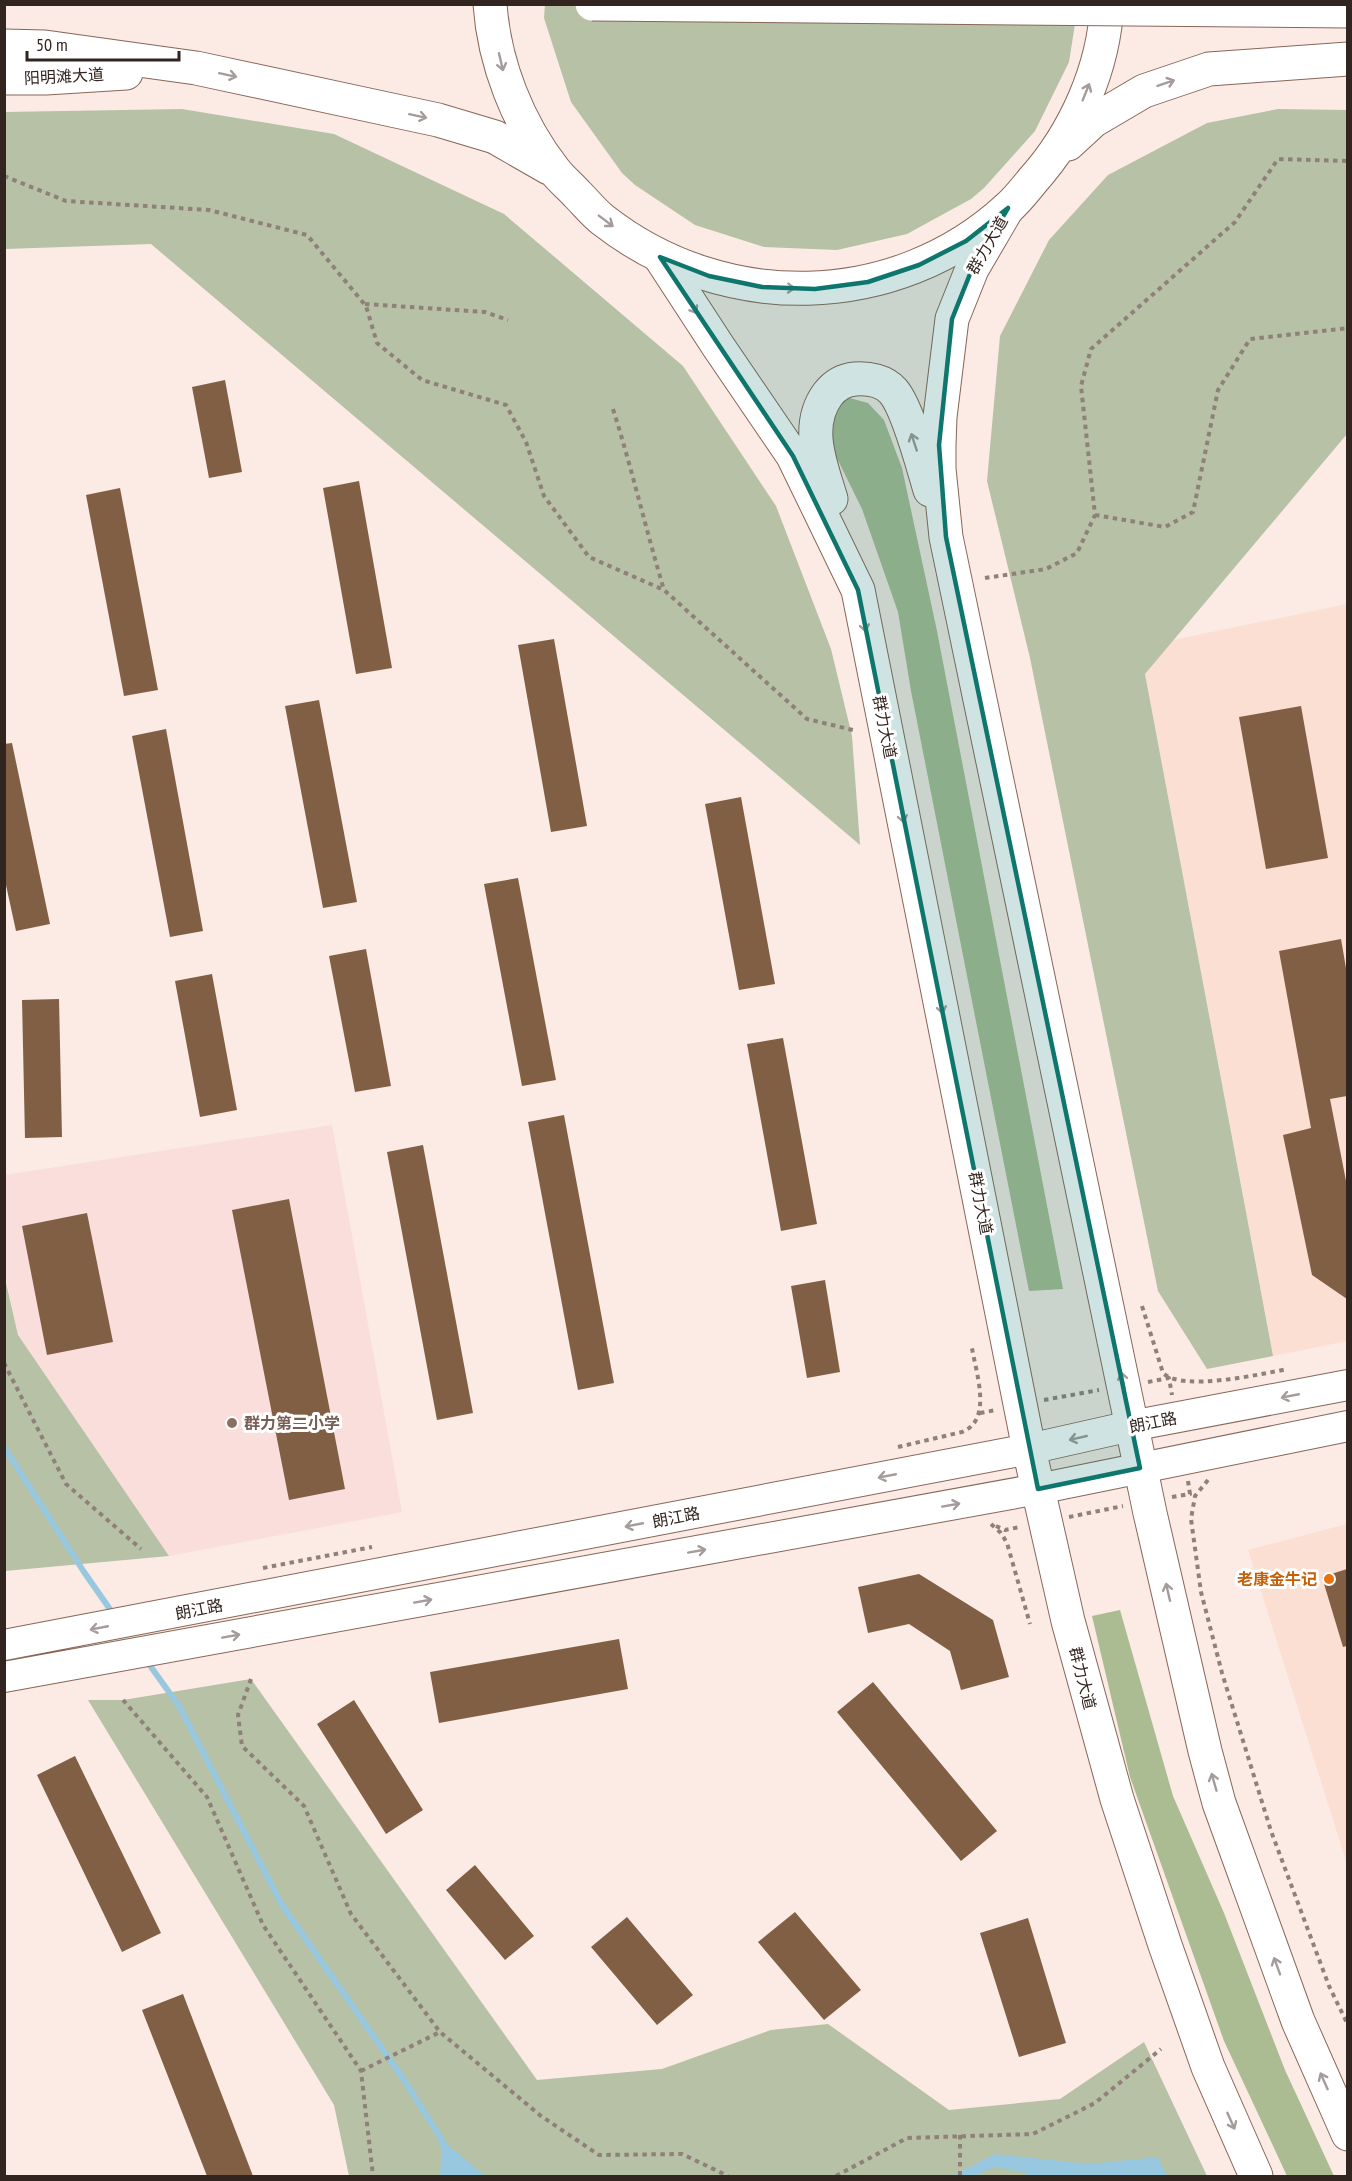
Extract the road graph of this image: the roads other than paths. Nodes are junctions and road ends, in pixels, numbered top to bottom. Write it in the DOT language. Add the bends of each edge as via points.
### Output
graph roads {
  1 [pos="490,4"];
  2 [pos="592,4"];
  3 [pos="1107,4"];
  4 [pos="1347,11"];
  5 [pos="4,46"];
  6 [pos="1347,59"];
  7 [pos="1296,61"];
  8 [pos="1347,67"];
  9 [pos="196,68"];
  10 [pos="4,78"];
  11 [pos="1049,162"];
  12 [pos="555,171"];
  13 [pos="1008,208"];
  14 [pos="660,257"];
  15 [pos="946,537"];
  16 [pos="858,591"];
  17 [pos="1347,1385"];
  18 [pos="1131,1426"];
  19 [pos="1347,1426"];
  20 [pos="1029,1449"];
  21 [pos="1140,1468"];
  22 [pos="1038,1489"];
  23 [pos="14,1643"];
  24 [pos="4,1677"];
  25 [pos="1347,2134"];
  26 [pos="1256,2176"];
  1 -- 12 [label="main road, one-way" via="504,76 525,126"];
  2 -- 4 [label="main road, bridge"];
  11 -- 3 [label="main road, one-way" via="1076,117 1096,69"];
  5 -- 9 [label="main road" via="45,47"];
  6 -- 7 [label="main road"];
  7 -- 8 [label="main road"];
  11 -- 7 [label="main road, one-way" via="1093,121 1144,91 1209,69"];
  9 -- 10 [label="main road, 阳明滩大道"];
  9 -- 12 [label="main road, one-way" via="438,120 495,137"];
  11 -- 13 [label="main road"];
  12 -- 14 [label="main road, one-way" via="603,220"];
  14 -- 13 [label="main road, one-way" via="709,276 762,288 815,289 868,282 919,265 966,241"];
  13 -- 15 [label="main road, 群力大道" via="972,269 952,319 939,445"];
  14 -- 16 [label="main road, 群力大道, one-way" via="793,456"];
  15 -- 16 [label="main road, one-way" via="895,393 887,385 867,378 841,383 822,402 814,426 822,470"];
  18 -- 15 [label="main road, 群力大道, one-way"];
  16 -- 20 [label="main road, 群力大道, one-way"];
  17 -- 18 [label="main road, 朗江路, one-way"];
  18 -- 20 [label="main road, 朗江路, one-way"];
  18 -- 21 [label="main road, 群力大道"];
  19 -- 21 [label="main road, 朗江路"];
  20 -- 22 [label="main road, 群力大道"];
  20 -- 23 [label="main road, 朗江路, one-way"];
  21 -- 22 [label="main road, 朗江路"];
  25 -- 21 [label="main road, 群力大道, one-way" via="1298,2021 1216,1792"];
  24 -- 22 [label="main road, 朗江路, one-way"];
  22 -- 26 [label="main road, 群力大道, one-way" via="1071,1631 1117,1799 1208,2067"];
}
